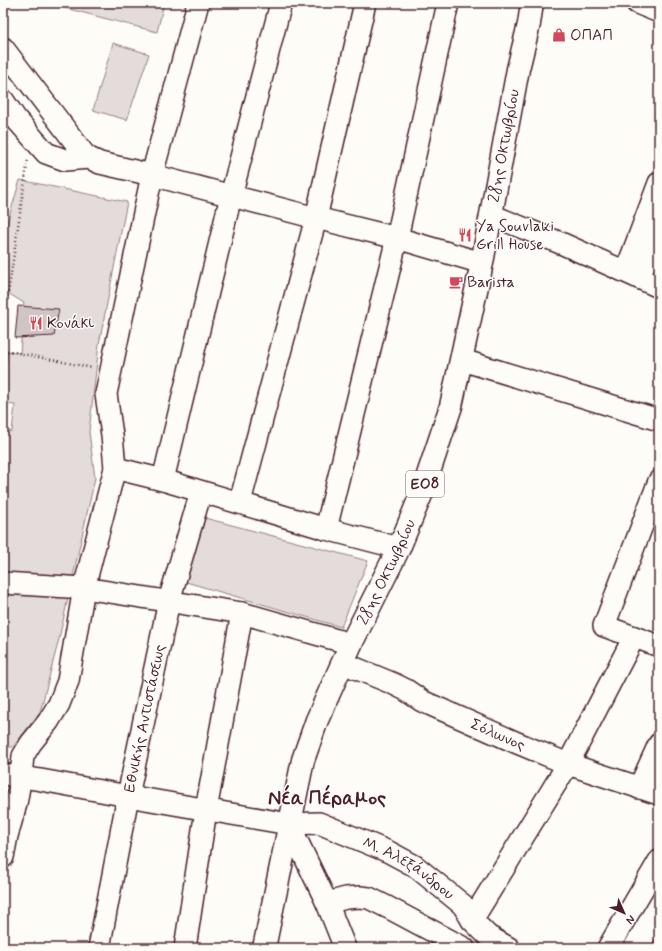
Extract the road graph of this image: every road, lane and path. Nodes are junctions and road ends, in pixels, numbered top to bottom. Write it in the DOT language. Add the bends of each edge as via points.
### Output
graph roads {
  1 [pos="198,3"];
  2 [pos="281,3"];
  3 [pos="365,3"];
  4 [pos="448,3"];
  5 [pos="532,3"];
  6 [pos="637,3"];
  7 [pos="659,12"];
  8 [pos="7,58"];
  9 [pos="3,100"];
  10 [pos="31,136"];
  11 [pos="89,158"];
  12 [pos="152,175"];
  13 [pos="659,183"];
  14 [pos="231,196"];
  15 [pos="491,215"];
  16 [pos="316,218"];
  17 [pos="659,228"];
  18 [pos="397,238"];
  19 [pos="482,263"];
  20 [pos="659,263"];
  21 [pos="632,274"];
  22 [pos="659,287"];
  23 [pos="3,328"];
  24 [pos="3,350"];
  25 [pos="462,360"];
  26 [pos="111,371"];
  27 [pos="659,420"];
  28 [pos="115,468"];
  29 [pos="163,480"];
  30 [pos="659,481"];
  31 [pos="201,492"];
  32 [pos="240,502"];
  33 [pos="326,529"];
  34 [pos="398,548"];
  35 [pos="3,583"];
  36 [pos="84,588"];
  37 [pos="169,601"];
  38 [pos="242,613"];
  39 [pos="634,637"];
  40 [pos="659,646"];
  41 [pos="347,654"];
  42 [pos="659,744"];
  43 [pos="568,764"];
  44 [pos="12,775"];
  45 [pos="639,788"];
  46 [pos="659,794"];
  47 [pos="128,796"];
  48 [pos="206,810"];
  49 [pos="289,824"];
  50 [pos="3,857"];
  51 [pos="659,861"];
  52 [pos="327,904"];
  53 [pos="472,920"];
  54 [pos="99,948"];
  55 [pos="185,948"];
  56 [pos="264,948"];
  57 [pos="345,948"];
  58 [pos="464,948"];
  59 [pos="509,948"];
  60 [pos="608,948"];
  1 -- 12 [label="street"];
  2 -- 14 [label="street"];
  3 -- 16 [label="street"];
  4 -- 18 [label="street"];
  5 -- 15 [label="main road, 28ης Οκτωβρίου / ΕΟ8"];
  6 -- 7 [label="street"];
  8 -- 11 [label="street"];
  9 -- 10 [label="street"];
  10 -- 11 [label="street" via="46,153 59,158"];
  10 -- 23 [label="path"];
  11 -- 12 [label="street"];
  12 -- 14 [label="street"];
  12 -- 26 [label="street"];
  13 -- 21 [label="street"];
  14 -- 16 [label="street"];
  14 -- 29 [label="street"];
  15 -- 19 [label="main road, 28ης Οκτωβρίου / ΕΟ8"];
  15 -- 21 [label="street"];
  16 -- 18 [label="street"];
  16 -- 32 [label="street"];
  17 -- 21 [label="street"];
  18 -- 19 [label="street"];
  18 -- 33 [label="street"];
  19 -- 25 [label="main road, 28ης Οκτωβρίου / ΕΟ8"];
  20 -- 21 [label="street"];
  21 -- 22 [label="street"];
  24 -- 26 [label="path"];
  25 -- 27 [label="street"];
  25 -- 34 [label="main road, 28ης Οκτωβρίου / ΕΟ8" via="451,406 423,490"];
  26 -- 28 [label="street" via="106,394"];
  28 -- 29 [label="street"];
  28 -- 36 [label="street"];
  29 -- 31 [label="street"];
  30 -- 39 [label="street" via="604,626"];
  31 -- 32 [label="street"];
  31 -- 37 [label="street, Εθνικής Αντιστάσεως"];
  32 -- 33 [label="street"];
  33 -- 34 [label="street"];
  34 -- 41 [label="main road, 28ης Οκτωβρίου / ΕΟ8"];
  35 -- 36 [label="street, Σόλωνος"];
  36 -- 37 [label="street, Σόλωνος"];
  36 -- 44 [label="street" via="64,692 48,722 31,743"];
  37 -- 38 [label="street, Σόλωνος"];
  37 -- 47 [label="street, Εθνικής Αντιστάσεως"];
  38 -- 41 [label="street, Σόλωνος"];
  38 -- 48 [label="street"];
  39 -- 40 [label="street"];
  39 -- 43 [label="street"];
  41 -- 43 [label="street, Σόλωνος" via="422,701"];
  41 -- 49 [label="main road, 28ης Οκτωβρίου / ΕΟ8" via="317,720 303,760"];
  42 -- 45 [label="street"];
  43 -- 45 [label="street, Σόλωνος"];
  43 -- 53 [label="street"];
  44 -- 47 [label="street, Μ. Αλεξάνδρου"];
  44 -- 50 [label="street" via="16,804"];
  45 -- 46 [label="street, Σόλωνος"];
  47 -- 48 [label="street, Μ. Αλεξάνδρου"];
  47 -- 54 [label="street, Εθνικής Αντιστάσεως"];
  48 -- 49 [label="street, Μ. Αλεξάνδρου"];
  48 -- 55 [label="street"];
  49 -- 52 [label="street"];
  49 -- 53 [label="street, Μ. Αλεξάνδρου" via="319,823 389,852 415,866 447,892 462,905"];
  49 -- 56 [label="main road, 28ης Οκτωβρίου / ΕΟ8"];
  51 -- 60 [label="street"];
  52 -- 57 [label="street"];
  52 -- 58 [label="street" via="346,898 369,898"];
  53 -- 59 [label="street, Μ. Αλεξάνδρου" via="488,936"];
}
